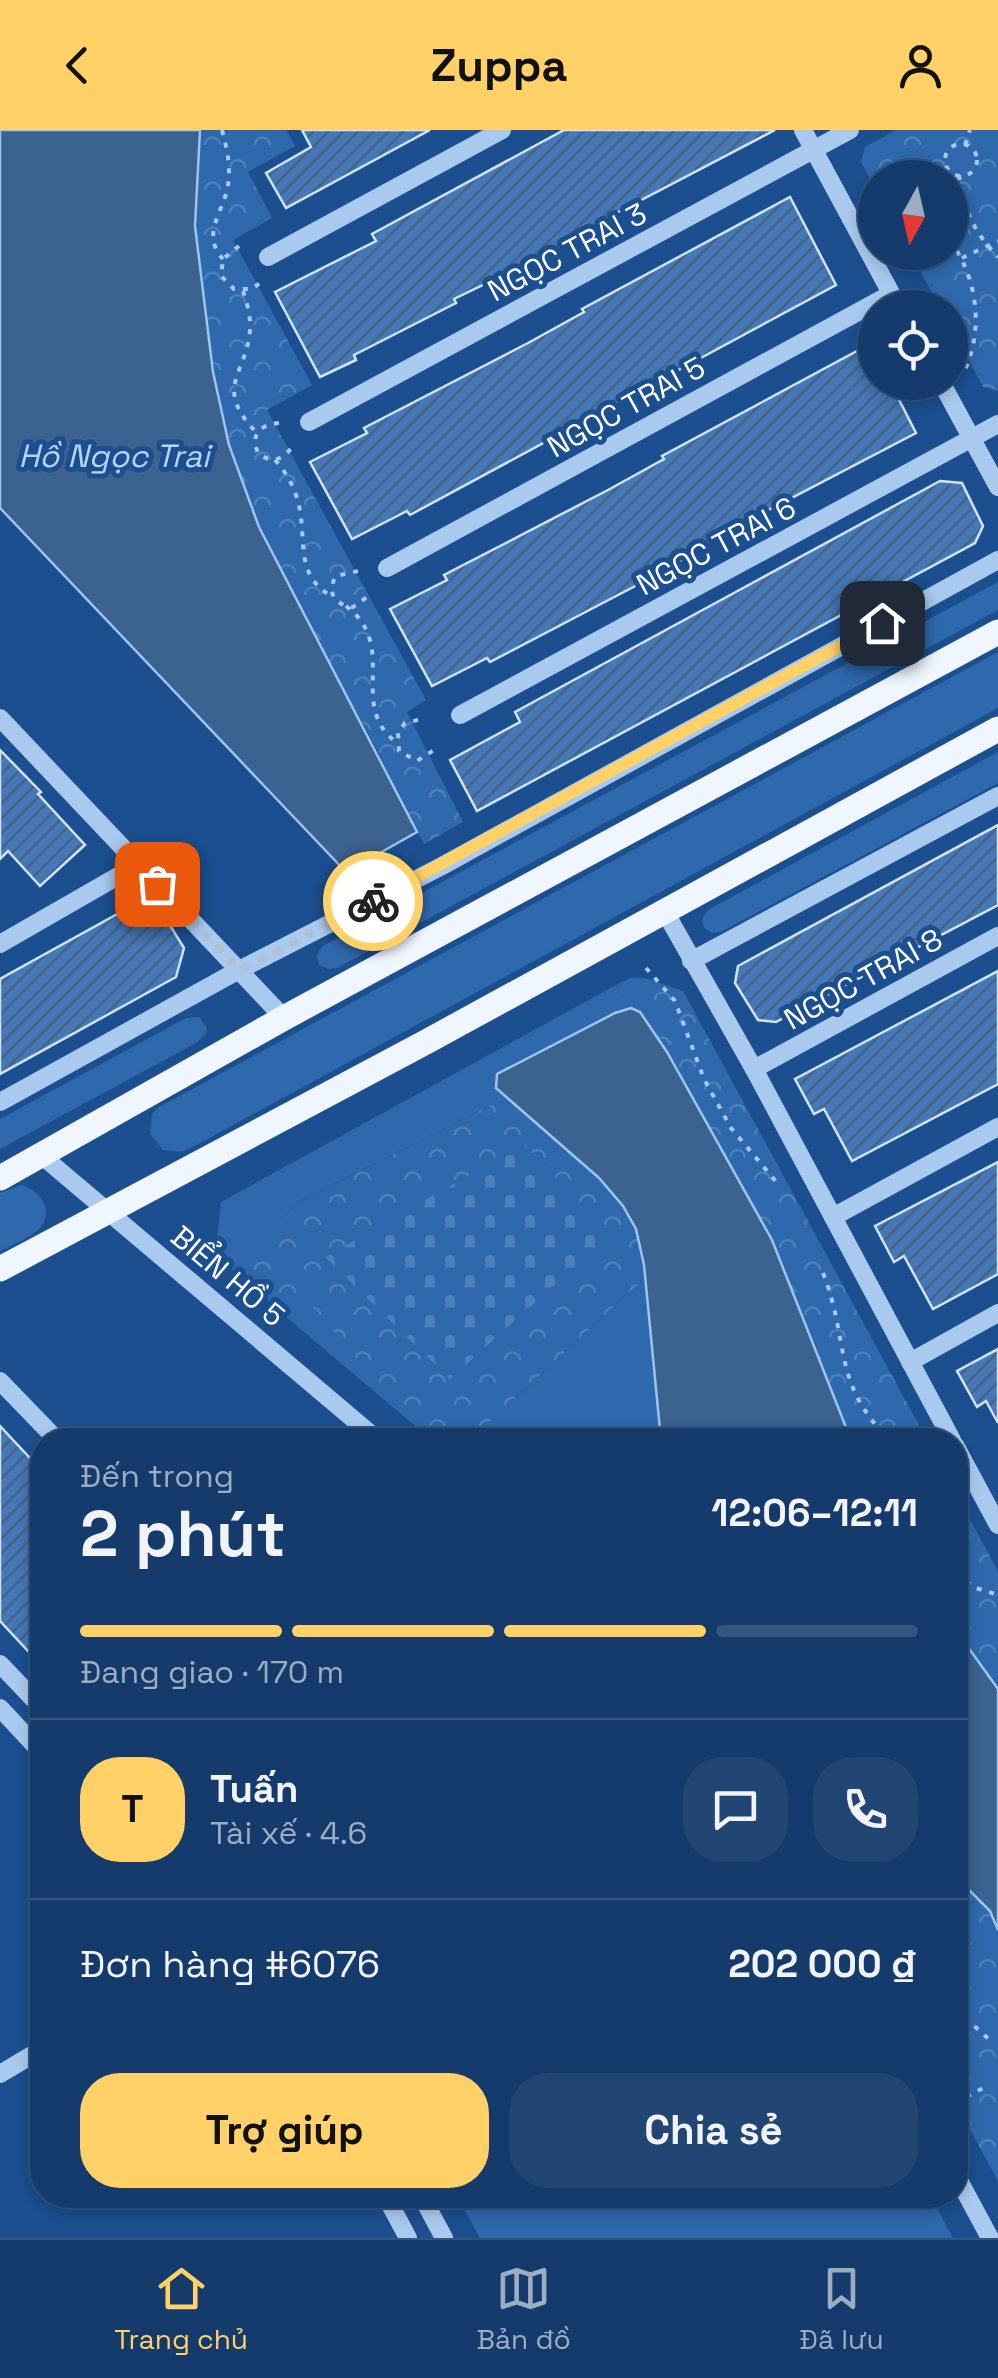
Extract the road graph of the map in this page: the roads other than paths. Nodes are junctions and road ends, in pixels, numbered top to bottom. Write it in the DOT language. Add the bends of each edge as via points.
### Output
graph roads {
  1 [pos="502,130"];
  2 [pos="802,130"];
  3 [pos="850,130"];
  4 [pos="813,150"];
  5 [pos="268,257"];
  6 [pos="890,290"];
  7 [pos="858,320"];
  8 [pos="951,400"];
  9 [pos="309,422"];
  10 [pos="998,424"];
  11 [pos="972,438"];
  12 [pos="998,487"];
  13 [pos="998,560"];
  14 [pos="387,568"];
  15 [pos="998,632"];
  16 [pos="460,715"];
  17 [pos="0,718"];
  18 [pos="998,730"];
  19 [pos="998,796"];
  20 [pos="138,864"];
  21 [pos="664,910"];
  22 [pos="998,936"];
  23 [pos="2,941"];
  24 [pos="692,961"];
  25 [pos="239,970"];
  26 [pos="284,1018"];
  27 [pos="754,1070"];
  28 [pos="0,1102"];
  29 [pos="998,1127"];
  30 [pos="41,1156"];
  31 [pos="0,1178"];
  32 [pos="108,1210"];
  33 [pos="833,1217"];
  34 [pos="0,1269"];
  35 [pos="998,1314"];
  36 [pos="910,1362"];
  37 [pos="0,1380"];
  38 [pos="46,1428"];
  39 [pos="364,1428"];
  40 [pos="946,1428"];
  41 [pos="968,1464"];
  42 [pos="993,1503"];
  43 [pos="998,1524"];
  44 [pos="0,1664"];
  45 [pos="30,1695"];
  46 [pos="0,1708"];
  47 [pos="30,1740"];
  48 [pos="30,2056"];
  49 [pos="0,2074"];
  50 [pos="968,2198"];
  51 [pos="391,2208"];
  52 [pos="427,2208"];
  53 [pos="408,2238"];
  54 [pos="444,2238"];
  55 [pos="990,2238"];
  1 -- 5 [label="street"];
  2 -- 4 [label="street"];
  3 -- 4 [label="street, NGỌC TRAI 3"];
  4 -- 6 [label="street"];
  4 -- 9 [label="street, NGỌC TRAI 3"];
  7 -- 14 [label="street, NGỌC TRAI 5"];
  8 -- 11 [label="street"];
  10 -- 11 [label="street, NGỌC TRAI 6"];
  11 -- 12 [label="street"];
  11 -- 16 [label="street, NGỌC TRAI 6"];
  13 -- 25 [label="street"];
  15 -- 26 [label="main road"];
  17 -- 20 [label="street"];
  18 -- 21 [label="main road"];
  19 -- 24 [label="street"];
  20 -- 23 [label="street"];
  20 -- 25 [label="street"];
  21 -- 24 [label="street"];
  21 -- 32 [label="main road"];
  22 -- 27 [label="street, NGỌC TRAI 8"];
  24 -- 27 [label="street"];
  25 -- 26 [label="street"];
  25 -- 28 [label="street"];
  26 -- 30 [label="main road"];
  27 -- 33 [label="street"];
  29 -- 33 [label="street"];
  30 -- 31 [label="main road"];
  30 -- 32 [label="street, BIỂN HỒ 5"];
  32 -- 34 [label="main road"];
  32 -- 39 [label="street, BIỂN HỒ 5"];
  33 -- 36 [label="street"];
  35 -- 36 [label="street"];
  36 -- 40 [label="street"];
  37 -- 38 [label="street"];
  41 -- 42 [label="street"];
  42 -- 43 [label="street"];
  44 -- 45 [label="street"];
  46 -- 47 [label="street"];
  48 -- 49 [label="street"];
  50 -- 55 [label="street"];
  51 -- 53 [label="street"];
  52 -- 54 [label="street"];
}
